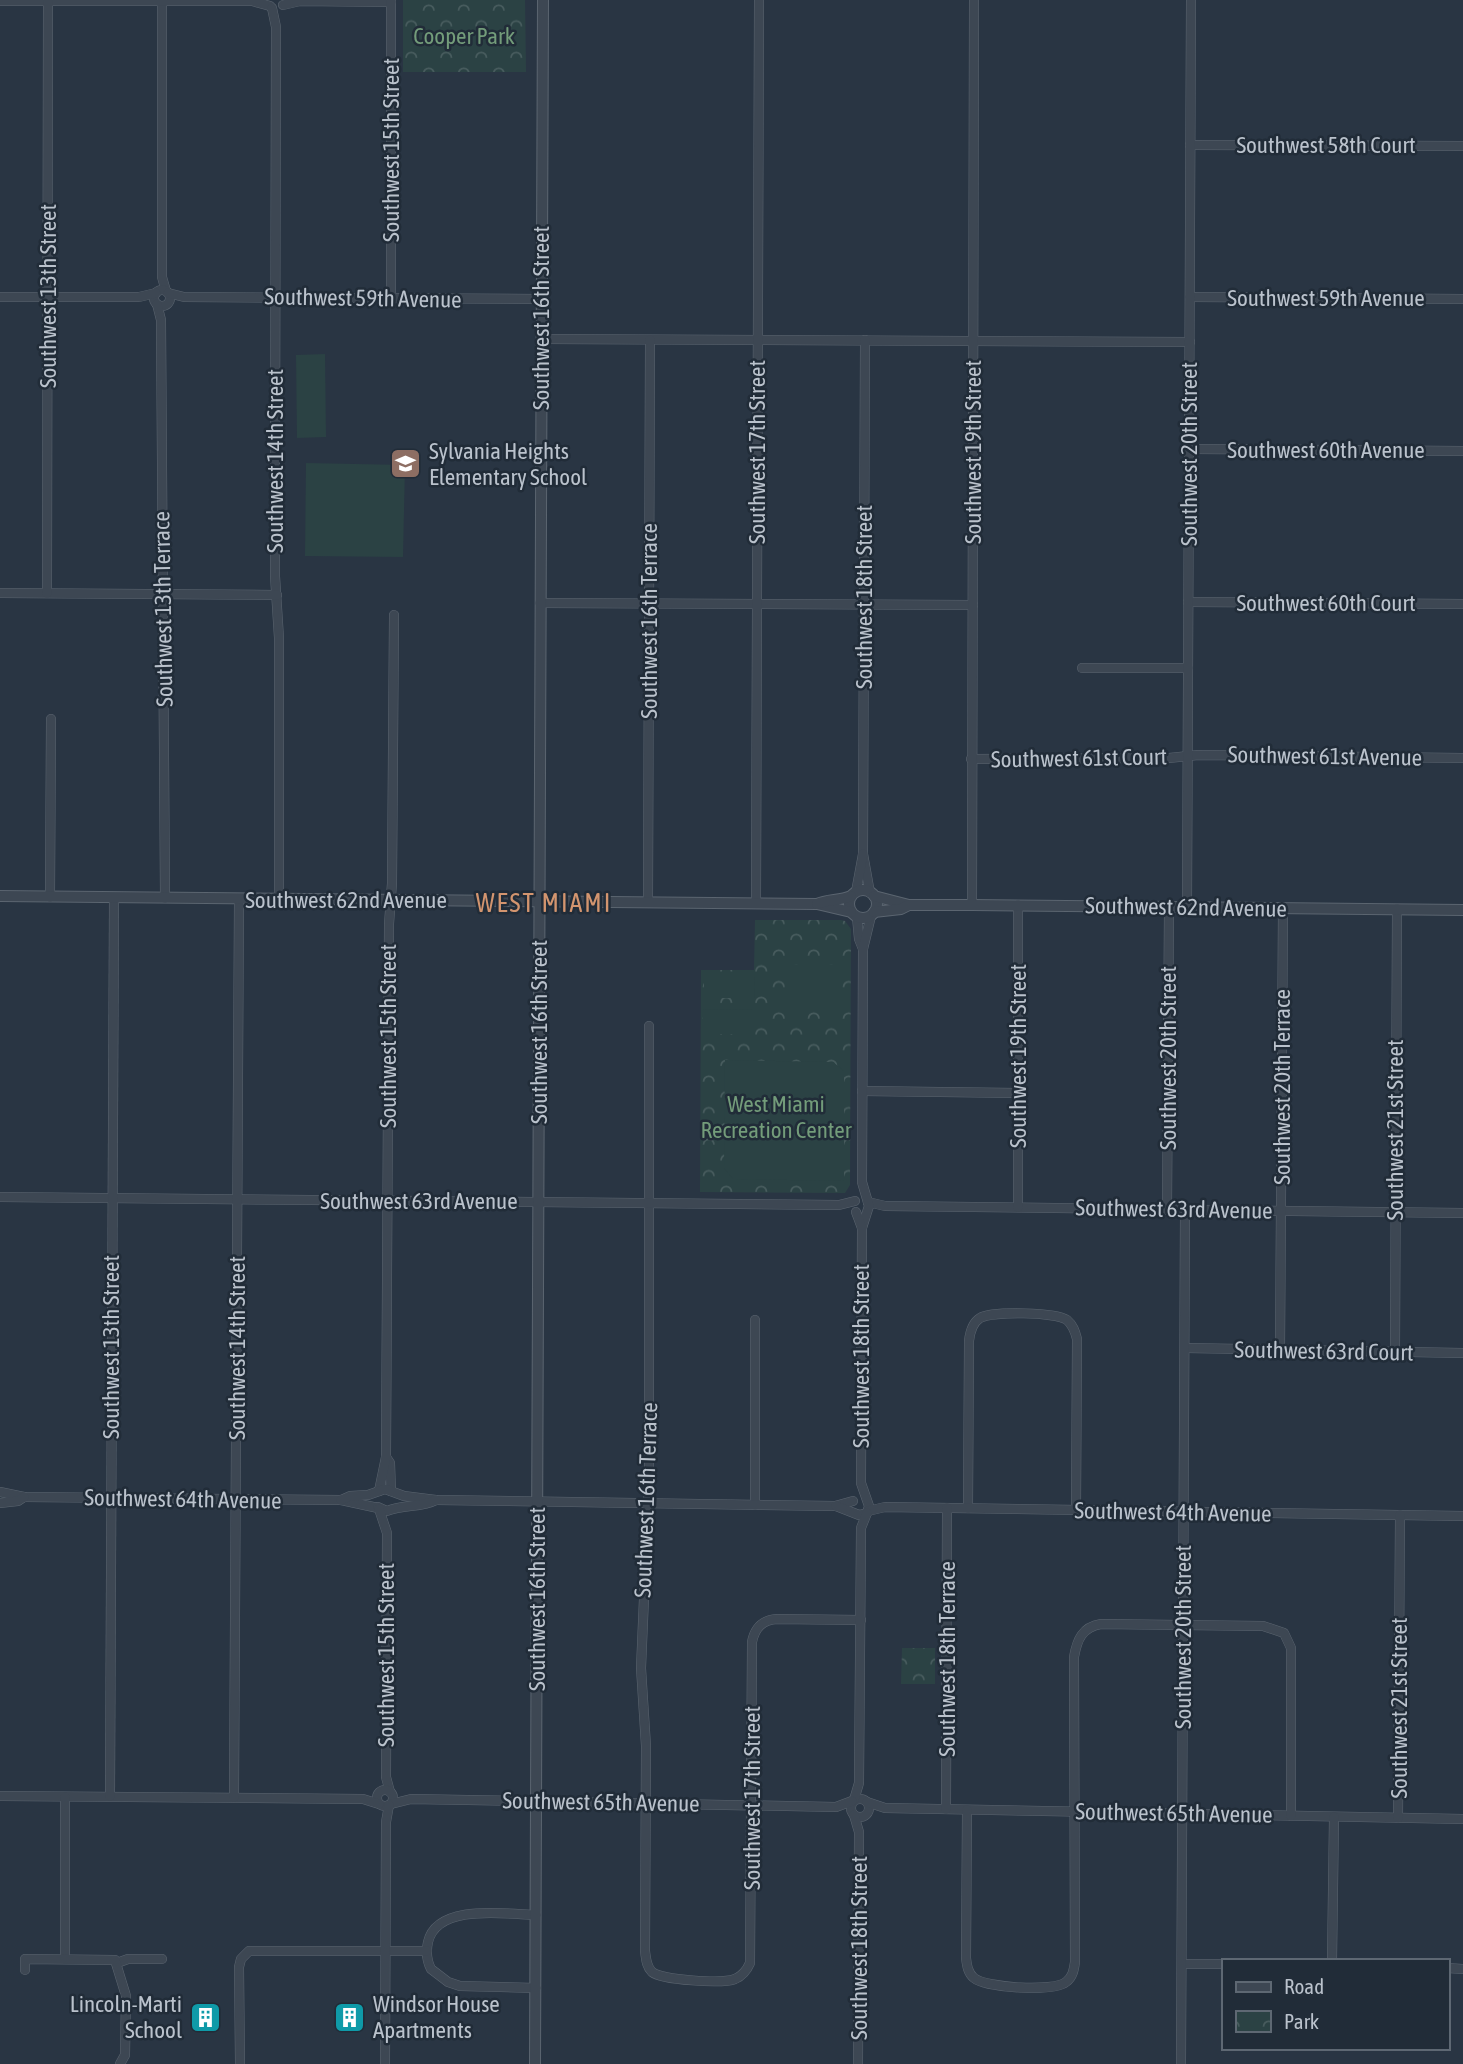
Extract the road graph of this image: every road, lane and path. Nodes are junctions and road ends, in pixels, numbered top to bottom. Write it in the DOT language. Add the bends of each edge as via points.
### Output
graph roads {
  1 [pos="543,0"];
  2 [pos="758,0"];
  3 [pos="974,0"];
  4 [pos="1191,0"];
  5 [pos="0,1"];
  6 [pos="48,1"];
  7 [pos="162,1"];
  8 [pos="254,1"];
  9 [pos="299,1"];
  10 [pos="391,1"];
  11 [pos="277,4"];
  12 [pos="1190,145"];
  13 [pos="1463,146"];
  14 [pos="0,297"];
  15 [pos="276,297"];
  16 [pos="1190,297"];
  17 [pos="48,298"];
  18 [pos="162,298"];
  19 [pos="391,299"];
  20 [pos="541,299"];
  21 [pos="1463,299"];
  22 [pos="541,339"];
  23 [pos="650,340"];
  24 [pos="758,340"];
  25 [pos="865,340"];
  26 [pos="973,342"];
  27 [pos="1190,342"];
  28 [pos="1189,449"];
  29 [pos="1463,452"];
  30 [pos="0,593"];
  31 [pos="47,593"];
  32 [pos="163,594"];
  33 [pos="277,595"];
  34 [pos="1188,602"];
  35 [pos="540,603"];
  36 [pos="648,604"];
  37 [pos="1463,604"];
  38 [pos="756,605"];
  39 [pos="973,605"];
  40 [pos="864,606"];
  41 [pos="394,615"];
  42 [pos="1082,668"];
  43 [pos="1188,668"];
  44 [pos="51,719"];
  45 [pos="1188,756"];
  46 [pos="1463,758"];
  47 [pos="971,759"];
  48 [pos="863,854"];
  49 [pos="854,894"];
  50 [pos="872,894"];
  51 [pos="0,896"];
  52 [pos="50,897"];
  53 [pos="114,898"];
  54 [pos="165,898"];
  55 [pos="239,899"];
  56 [pos="279,899"];
  57 [pos="391,900"];
  58 [pos="540,901"];
  59 [pos="648,902"];
  60 [pos="756,903"];
  61 [pos="817,904"];
  62 [pos="909,905"];
  63 [pos="972,905"];
  64 [pos="1018,905"];
  65 [pos="1169,907"];
  66 [pos="1187,907"];
  67 [pos="1283,908"];
  68 [pos="1397,909"];
  69 [pos="1463,910"];
  70 [pos="873,914"];
  71 [pos="854,915"];
  72 [pos="863,949"];
  73 [pos="649,1027"];
  74 [pos="862,1091"];
  75 [pos="1018,1093"];
  76 [pos="0,1197"];
  77 [pos="111,1198"];
  78 [pos="237,1199"];
  79 [pos="387,1200"];
  80 [pos="539,1202"];
  81 [pos="649,1203"];
  82 [pos="862,1206"];
  83 [pos="1018,1207"];
  84 [pos="1167,1210"];
  85 [pos="1185,1210"];
  86 [pos="1281,1211"];
  87 [pos="1395,1212"];
  88 [pos="1463,1213"];
  89 [pos="755,1320"];
  90 [pos="1185,1348"];
  91 [pos="1280,1350"];
  92 [pos="1395,1352"];
  93 [pos="1463,1353"];
  94 [pos="386,1457"];
  95 [pos="861,1483"];
  96 [pos="0,1492"];
  97 [pos="378,1492"];
  98 [pos="393,1492"];
  99 [pos="24,1497"];
  100 [pos="111,1498"];
  101 [pos="236,1499"];
  102 [pos="341,1500"];
  103 [pos="436,1500"];
  104 [pos="854,1500"];
  105 [pos="537,1502"];
  106 [pos="0,1503"];
  107 [pos="648,1503"];
  108 [pos="755,1505"];
  109 [pos="835,1506"];
  110 [pos="868,1507"];
  111 [pos="379,1508"];
  112 [pos="394,1508"];
  113 [pos="947,1508"];
  114 [pos="968,1508"];
  115 [pos="1076,1510"];
  116 [pos="854,1512"];
  117 [pos="1184,1512"];
  118 [pos="1400,1515"];
  119 [pos="1463,1516"];
  120 [pos="861,1528"];
  121 [pos="387,1533"];
  122 [pos="861,1620"];
  123 [pos="1184,1626"];
  124 [pos="859,1783"];
  125 [pos="385,1792"];
  126 [pos="110,1796"];
  127 [pos="0,1797"];
  128 [pos="65,1797"];
  129 [pos="234,1797"];
  130 [pos="363,1799"];
  131 [pos="407,1799"];
  132 [pos="536,1801"];
  133 [pos="853,1801"];
  134 [pos="867,1801"];
  135 [pos="646,1803"];
  136 [pos="385,1804"];
  137 [pos="752,1805"];
  138 [pos="836,1807"];
  139 [pos="885,1808"];
  140 [pos="946,1809"];
  141 [pos="967,1810"];
  142 [pos="1075,1811"];
  143 [pos="867,1813"];
  144 [pos="1182,1813"];
  145 [pos="853,1814"];
  146 [pos="1291,1815"];
  147 [pos="1334,1816"];
  148 [pos="1398,1818"];
  149 [pos="1463,1819"];
  150 [pos="859,1831"];
  151 [pos="536,1914"];
  152 [pos="385,1951"];
  153 [pos="427,1951"];
  154 [pos="65,1959"];
  155 [pos="162,1959"];
  156 [pos="1332,1959"];
  157 [pos="117,1963"];
  158 [pos="1182,1964"];
  159 [pos="1222,1964"];
  160 [pos="25,1970"];
  161 [pos="746,1971"];
  162 [pos="536,1988"];
  163 [pos="120,2064"];
  164 [pos="240,2064"];
  165 [pos="385,2064"];
  166 [pos="535,2064"];
  167 [pos="858,2064"];
  168 [pos="1181,2064"];
  1 -- 20 [label="street, Southwest 16th Street"];
  2 -- 24 [label="street, Southwest 17th Street"];
  3 -- 26 [label="street, Southwest 19th Street"];
  4 -- 12 [label="street, Southwest 20th Street"];
  5 -- 6 [label="street"];
  6 -- 7 [label="street"];
  6 -- 17 [label="street, Southwest 13th Street"];
  7 -- 8 [label="street"];
  7 -- 18 [label="street, Southwest 13th Terrace"];
  8 -- 11 [label="street"];
  9 -- 10 [label="street"];
  9 -- 11 [label="street"];
  10 -- 19 [label="street, Southwest 15th Street"];
  11 -- 15 [label="street, Southwest 14th Street"];
  12 -- 13 [label="street, Southwest 58th Court"];
  12 -- 16 [label="street, Southwest 20th Street"];
  14 -- 17 [label="street, Southwest 59th Avenue"];
  15 -- 18 [label="street, Southwest 59th Avenue"];
  15 -- 19 [label="street, Southwest 59th Avenue"];
  15 -- 33 [label="street, Southwest 14th Street"];
  16 -- 21 [label="street, Southwest 59th Avenue"];
  16 -- 27 [label="street, Southwest 20th Street"];
  17 -- 18 [label="street, Southwest 59th Avenue"];
  17 -- 31 [label="street, Southwest 13th Street"];
  18 -- 32 [label="street, Southwest 13th Terrace"];
  19 -- 20 [label="street, Southwest 59th Avenue"];
  20 -- 22 [label="street, Southwest 16th Street"];
  22 -- 23 [label="street"];
  22 -- 35 [label="street, Southwest 16th Street"];
  23 -- 24 [label="street"];
  23 -- 36 [label="street, Southwest 16th Terrace"];
  24 -- 25 [label="street"];
  24 -- 38 [label="street, Southwest 17th Street"];
  25 -- 26 [label="street"];
  25 -- 40 [label="street, Southwest 18th Street"];
  26 -- 27 [label="street"];
  26 -- 39 [label="street, Southwest 19th Street"];
  27 -- 28 [label="street, Southwest 20th Street"];
  28 -- 29 [label="street, Southwest 60th Avenue"];
  28 -- 34 [label="street, Southwest 20th Street"];
  30 -- 31 [label="street"];
  31 -- 32 [label="street"];
  32 -- 33 [label="street"];
  32 -- 54 [label="street, Southwest 13th Terrace"];
  33 -- 56 [label="street, Southwest 14th Street"];
  34 -- 37 [label="street, Southwest 60th Court"];
  34 -- 43 [label="street, Southwest 20th Street"];
  35 -- 36 [label="street"];
  35 -- 58 [label="street, Southwest 16th Street"];
  36 -- 38 [label="street"];
  36 -- 59 [label="street, Southwest 16th Terrace"];
  38 -- 40 [label="street"];
  38 -- 60 [label="street, Southwest 17th Street"];
  39 -- 40 [label="street"];
  39 -- 47 [label="street, Southwest 19th Street"];
  40 -- 48 [label="street, Southwest 18th Street"];
  41 -- 57 [label="street, Southwest 15th Street"];
  42 -- 43 [label="street"];
  43 -- 45 [label="street, Southwest 20th Street"];
  44 -- 52 [label="street"];
  45 -- 46 [label="street, Southwest 61st Avenue"];
  45 -- 47 [label="street, Southwest 61st Court"];
  45 -- 66 [label="street, Southwest 20th Street"];
  47 -- 63 [label="street, Southwest 19th Street"];
  48 -- 49 [label="street, Southwest 18th Street"];
  48 -- 50 [label="street, Southwest 18th Street"];
  49 -- 50 [label="street" via="863,890"];
  49 -- 61 [label="street, Southwest 62nd Avenue"];
  49 -- 71 [label="street" via="849,904"];
  50 -- 62 [label="street, Southwest 62nd Avenue"];
  50 -- 70 [label="street"];
  51 -- 52 [label="street, Southwest 62nd Avenue"];
  52 -- 53 [label="street, Southwest 62nd Avenue"];
  53 -- 54 [label="street, Southwest 62nd Avenue"];
  53 -- 77 [label="street, Southwest 13th Street"];
  54 -- 55 [label="street, Southwest 62nd Avenue"];
  55 -- 56 [label="street, Southwest 62nd Avenue"];
  55 -- 78 [label="street, Southwest 14th Street"];
  56 -- 57 [label="street, Southwest 62nd Avenue"];
  57 -- 58 [label="street, Southwest 62nd Avenue"];
  57 -- 79 [label="street, Southwest 15th Street"];
  58 -- 59 [label="street, Southwest 62nd Avenue"];
  58 -- 80 [label="street, Southwest 16th Street"];
  59 -- 60 [label="street, Southwest 62nd Avenue"];
  60 -- 61 [label="street, Southwest 62nd Avenue"];
  61 -- 71 [label="street, Southwest 62nd Avenue"];
  62 -- 63 [label="street, Southwest 62nd Avenue"];
  62 -- 70 [label="street, Southwest 62nd Avenue"];
  63 -- 64 [label="street, Southwest 62nd Avenue"];
  64 -- 65 [label="street, Southwest 62nd Avenue"];
  64 -- 75 [label="street, Southwest 19th Street"];
  65 -- 66 [label="street, Southwest 62nd Avenue"];
  65 -- 84 [label="street, Southwest 20th Street"];
  66 -- 67 [label="street, Southwest 62nd Avenue"];
  67 -- 68 [label="street, Southwest 62nd Avenue"];
  67 -- 86 [label="street, Southwest 20th Terrace"];
  68 -- 69 [label="street, Southwest 62nd Avenue"];
  68 -- 87 [label="street, Southwest 21st Street"];
  70 -- 71 [label="street" via="864,918"];
  70 -- 72 [label="street"];
  71 -- 72 [label="street"];
  72 -- 74 [label="street"];
  73 -- 81 [label="street, Southwest 16th Terrace"];
  74 -- 75 [label="street"];
  74 -- 82 [label="street"];
  75 -- 83 [label="street, Southwest 19th Street"];
  76 -- 77 [label="street, Southwest 63rd Avenue"];
  77 -- 78 [label="street, Southwest 63rd Avenue"];
  77 -- 100 [label="street, Southwest 13th Street"];
  78 -- 79 [label="street, Southwest 63rd Avenue"];
  78 -- 101 [label="street, Southwest 14th Street"];
  79 -- 80 [label="street, Southwest 63rd Avenue"];
  79 -- 94 [label="street, Southwest 15th Street"];
  80 -- 81 [label="street, Southwest 63rd Avenue"];
  80 -- 105 [label="street, Southwest 16th Street"];
  81 -- 82 [label="street, Southwest 63rd Avenue"];
  81 -- 107 [label="street, Southwest 16th Terrace"];
  82 -- 83 [label="street, Southwest 63rd Avenue"];
  82 -- 95 [label="street, Southwest 18th Street"];
  83 -- 84 [label="street, Southwest 63rd Avenue"];
  84 -- 85 [label="street, Southwest 63rd Avenue"];
  85 -- 86 [label="street, Southwest 63rd Avenue"];
  85 -- 90 [label="street, Southwest 20th Street"];
  86 -- 87 [label="street, Southwest 63rd Avenue"];
  86 -- 91 [label="street, Southwest 20th Terrace"];
  87 -- 88 [label="street, Southwest 63rd Avenue"];
  87 -- 92 [label="street, Southwest 21st Street"];
  89 -- 108 [label="street"];
  90 -- 91 [label="street, Southwest 63rd Court"];
  90 -- 117 [label="street, Southwest 20th Street"];
  91 -- 92 [label="street, Southwest 63rd Court"];
  92 -- 93 [label="street, Southwest 63rd Court"];
  94 -- 97 [label="street, Southwest 15th Street"];
  94 -- 98 [label="street, Southwest 15th Street"];
  95 -- 104 [label="street, Southwest 18th Street"];
  95 -- 110 [label="street, Southwest 18th Street"];
  96 -- 99 [label="street, Southwest 64th Avenue"];
  97 -- 98 [label="street"];
  97 -- 102 [label="street, Southwest 64th Avenue"];
  97 -- 111 [label="street"];
  98 -- 103 [label="street"];
  98 -- 112 [label="street"];
  99 -- 100 [label="street, Southwest 64th Avenue"];
  99 -- 106 [label="street, Southwest 64th Avenue"];
  100 -- 101 [label="street, Southwest 64th Avenue"];
  100 -- 126 [label="street, Southwest 13th Street"];
  101 -- 102 [label="street, Southwest 64th Avenue"];
  101 -- 129 [label="street, Southwest 14th Street"];
  102 -- 111 [label="street, Southwest 64th Avenue"];
  103 -- 105 [label="street"];
  103 -- 112 [label="street"];
  104 -- 109 [label="street"];
  104 -- 110 [label="street" via="863,1497"];
  104 -- 116 [label="street"];
  105 -- 107 [label="street"];
  105 -- 132 [label="street, Southwest 16th Street"];
  107 -- 108 [label="street"];
  107 -- 135 [label="street, Southwest 16th Terrace" via="642,1629"];
  108 -- 109 [label="street"];
  109 -- 116 [label="street"];
  110 -- 113 [label="street, Southwest 64th Avenue"];
  110 -- 116 [label="street" via="859,1515"];
  110 -- 120 [label="street"];
  111 -- 112 [label="street"];
  111 -- 121 [label="street, Southwest 15th Street"];
  112 -- 121 [label="street, Southwest 15th Street"];
  113 -- 114 [label="street, Southwest 64th Avenue"];
  113 -- 140 [label="street, Southwest 18th Terrace"];
  114 -- 115 [label="street, Southwest 64th Avenue"];
  114 -- 115 [label="street" via="971,1329 989,1315 1049,1315 1065,1318 1075,1330"];
  115 -- 117 [label="street, Southwest 64th Avenue"];
  116 -- 120 [label="street"];
  117 -- 118 [label="street, Southwest 64th Avenue"];
  117 -- 123 [label="street, Southwest 20th Street"];
  118 -- 119 [label="street, Southwest 64th Avenue"];
  118 -- 148 [label="street, Southwest 21st Street"];
  120 -- 122 [label="street"];
  121 -- 125 [label="street, Southwest 15th Street"];
  122 -- 124 [label="street"];
  122 -- 137 [label="street, Southwest 17th Street" via="778,1619 760,1625 754,1633"];
  123 -- 142 [label="street" via="1101,1624 1084,1630 1074,1657"];
  123 -- 144 [label="street, Southwest 20th Street"];
  123 -- 146 [label="street" via="1263,1626 1284,1633 1289,1641"];
  124 -- 133 [label="street"];
  124 -- 134 [label="street"];
  125 -- 130 [label="street"];
  125 -- 131 [label="street, Southwest 65th Avenue"];
  125 -- 136 [label="street" via="377,1797"];
  125 -- 136 [label="street" via="393,1800"];
  126 -- 128 [label="street"];
  126 -- 129 [label="street"];
  127 -- 128 [label="street"];
  128 -- 154 [label="street"];
  129 -- 130 [label="street"];
  130 -- 136 [label="street"];
  131 -- 132 [label="street, Southwest 65th Avenue"];
  131 -- 136 [label="street, Southwest 65th Avenue"];
  132 -- 135 [label="street, Southwest 65th Avenue"];
  132 -- 151 [label="street, Southwest 16th Street"];
  133 -- 134 [label="street"];
  133 -- 138 [label="street, Southwest 65th Avenue"];
  133 -- 145 [label="street"];
  134 -- 139 [label="street, Southwest 65th Avenue"];
  134 -- 143 [label="street"];
  135 -- 137 [label="street, Southwest 65th Avenue"];
  135 -- 161 [label="street, Southwest 16th Terrace" via="647,1965 668,1978 726,1980"];
  136 -- 152 [label="street"];
  137 -- 138 [label="street, Southwest 65th Avenue"];
  137 -- 161 [label="street, Southwest 17th Street" via="752,1951"];
  138 -- 145 [label="street, Southwest 65th Avenue"];
  139 -- 140 [label="street, Southwest 65th Avenue"];
  139 -- 143 [label="street, Southwest 65th Avenue"];
  140 -- 141 [label="street, Southwest 65th Avenue"];
  141 -- 142 [label="street, Southwest 65th Avenue"];
  141 -- 142 [label="street" via="966,1958 971,1975 989,1985 1046,1987 1070,1979 1075,1962"];
  142 -- 144 [label="street, Southwest 65th Avenue"];
  143 -- 145 [label="street"];
  143 -- 150 [label="street, Southwest 18th Street"];
  144 -- 146 [label="street, Southwest 65th Avenue"];
  144 -- 158 [label="street, Southwest 20th Street"];
  145 -- 150 [label="street, Southwest 18th Street"];
  146 -- 147 [label="street, Southwest 65th Avenue"];
  147 -- 148 [label="street, Southwest 65th Avenue"];
  147 -- 156 [label="street"];
  148 -- 149 [label="street, Southwest 65th Avenue"];
  150 -- 167 [label="street, Southwest 18th Street"];
  151 -- 153 [label="street" via="451,1917 431,1934"];
  151 -- 162 [label="street, Southwest 16th Street"];
  152 -- 153 [label="street"];
  152 -- 164 [label="street" via="256,1950 243,1955 239,1967"];
  152 -- 165 [label="street"];
  153 -- 162 [label="street" via="431,1969 454,1985"];
  154 -- 157 [label="street" via="112,1958"];
  154 -- 160 [label="street" via="25,1959"];
  155 -- 157 [label="street"];
  157 -- 163 [label="street" via="126,1996 125,2055"];
  158 -- 159 [label="street"];
  158 -- 168 [label="street, Southwest 20th Street"];
  162 -- 166 [label="street, Southwest 16th Street"];
}
